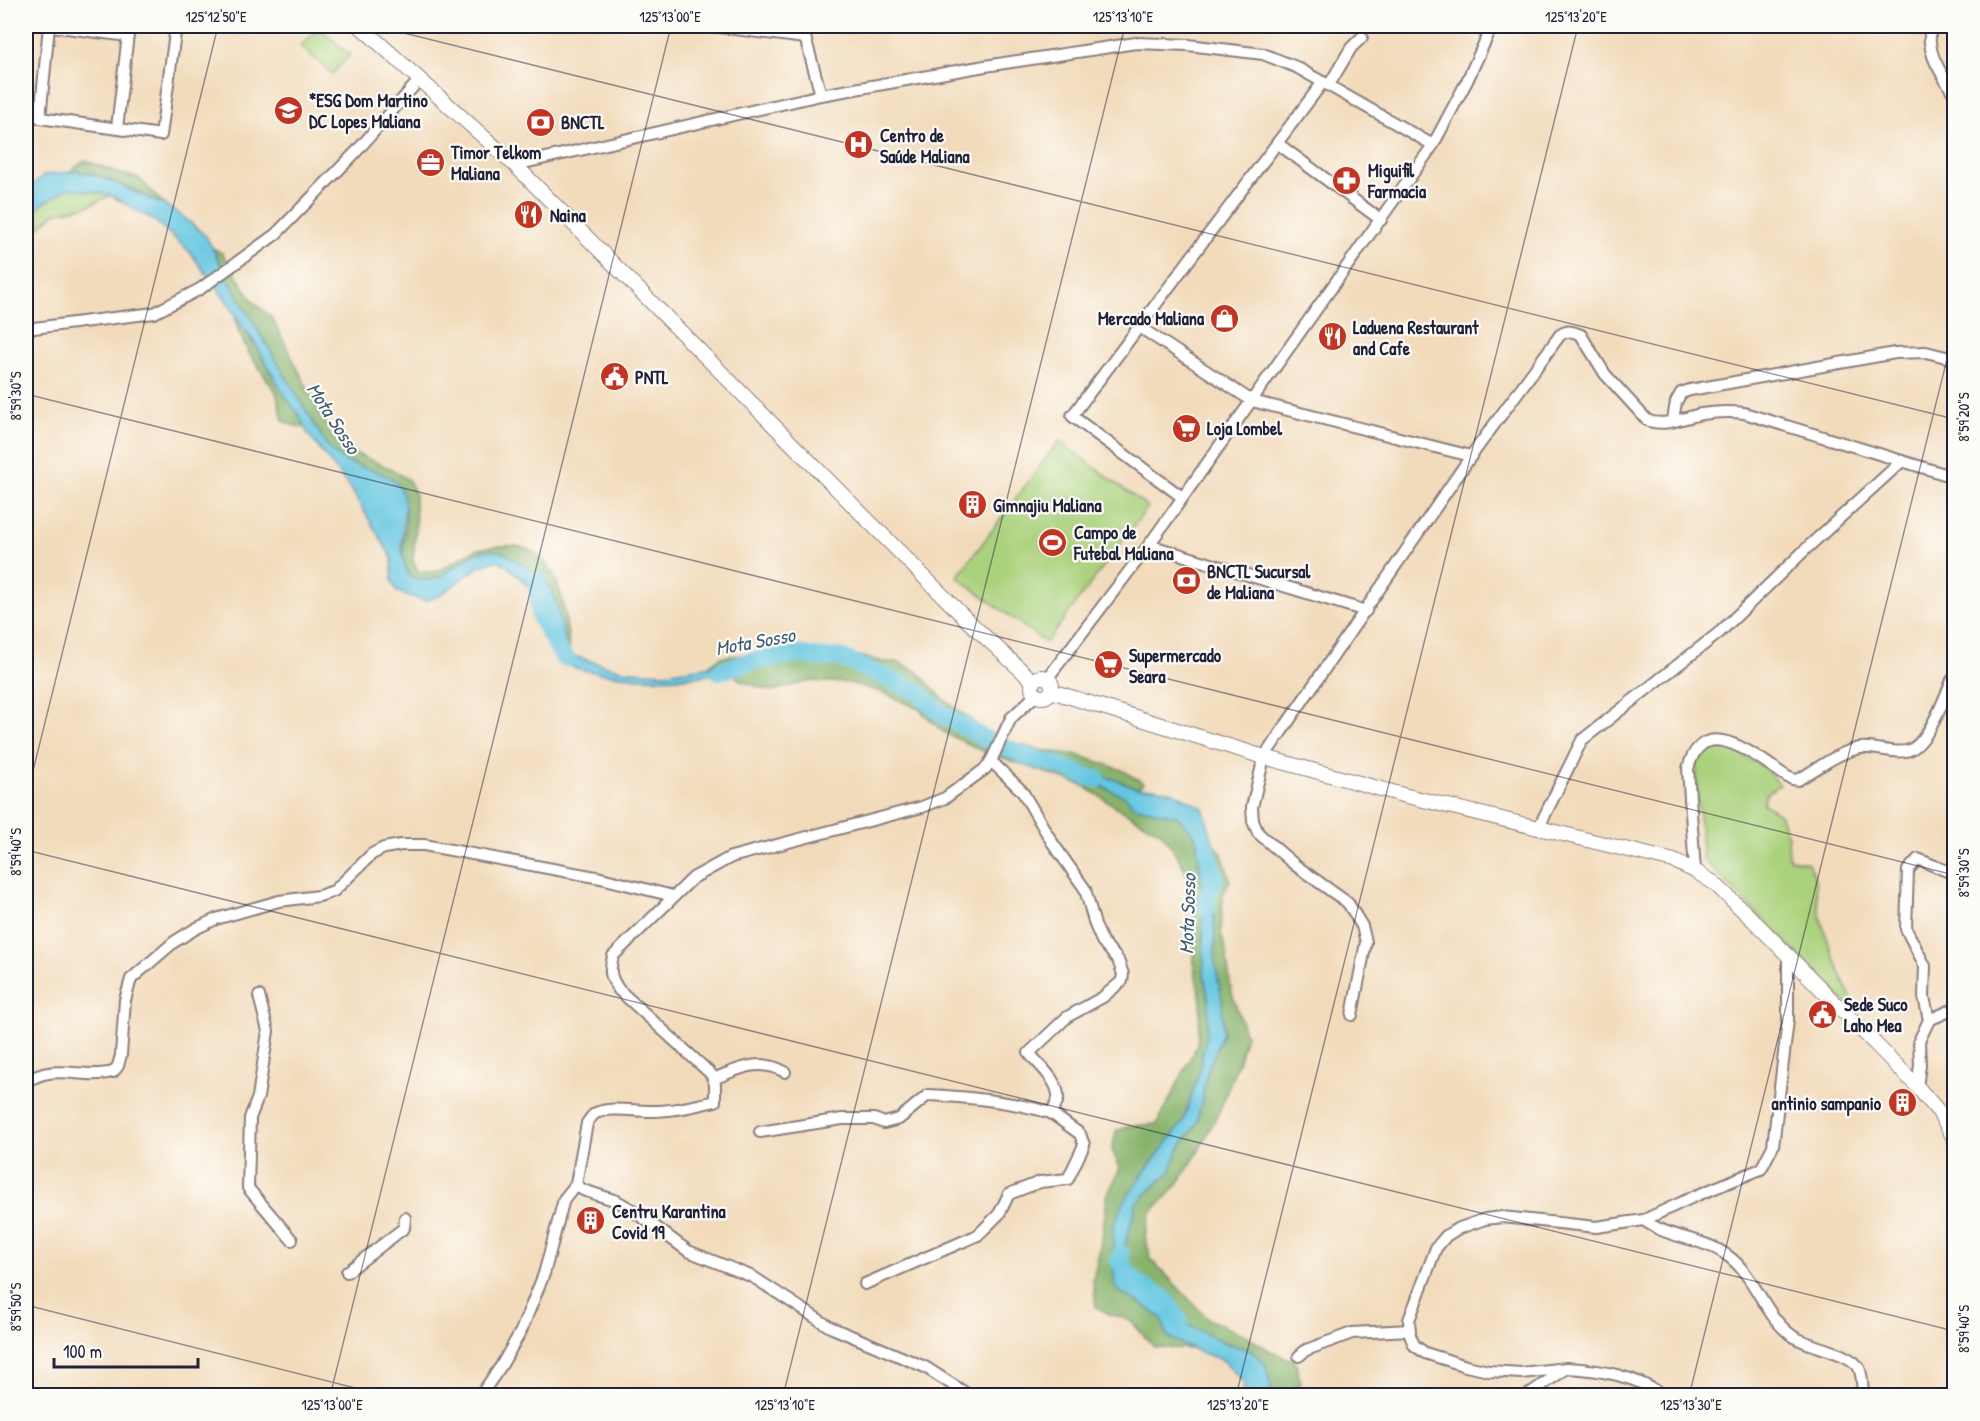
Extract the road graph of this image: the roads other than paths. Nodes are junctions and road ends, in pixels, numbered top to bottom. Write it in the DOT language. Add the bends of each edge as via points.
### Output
graph roads {
  1 [pos="50,26"];
  2 [pos="176,26"];
  3 [pos="360,26"];
  4 [pos="712,26"];
  5 [pos="802,26"];
  6 [pos="1492,26"];
  7 [pos="1931,26"];
  8 [pos="129,31"];
  9 [pos="1362,37"];
  10 [pos="805,38"];
  11 [pos="420,79"];
  12 [pos="1326,83"];
  13 [pos="821,94"];
  14 [pos="1954,94"];
  15 [pos="117,128"];
  16 [pos="1277,143"];
  17 [pos="1433,145"];
  18 [pos="515,165"];
  19 [pos="1382,220"];
  20 [pos="1138,326"];
  21 [pos="26,329"];
  22 [pos="1954,358"];
  23 [pos="1251,400"];
  24 [pos="1673,420"];
  25 [pos="1471,456"];
  26 [pos="1902,461"];
  27 [pos="1954,477"];
  28 [pos="1182,497"];
  29 [pos="1149,545"];
  30 [pos="1366,611"];
  31 [pos="1952,680"];
  32 [pos="1042,687"];
  33 [pos="1264,757"];
  34 [pos="992,761"];
  35 [pos="1538,829"];
  36 [pos="1695,871"];
  37 [pos="1954,874"];
  38 [pos="673,896"];
  39 [pos="1788,956"];
  40 [pos="259,996"];
  41 [pos="1954,1009"];
  42 [pos="1352,1016"];
  43 [pos="1929,1020"];
  44 [pos="785,1072"];
  45 [pos="713,1079"];
  46 [pos="26,1082"];
  47 [pos="1917,1087"];
  48 [pos="1051,1113"];
  49 [pos="760,1132"];
  50 [pos="1954,1138"];
  51 [pos="576,1184"];
  52 [pos="405,1218"];
  53 [pos="1644,1220"];
  54 [pos="292,1240"];
  55 [pos="347,1272"];
  56 [pos="865,1284"];
  57 [pos="1410,1330"];
  58 [pos="1299,1356"];
  59 [pos="1567,1368"];
  60 [pos="480,1395"];
  61 [pos="970,1395"];
  62 [pos="1526,1395"];
  63 [pos="1665,1395"];
  64 [pos="1863,1395"];
  1 -- 8 [label="street"];
  1 -- 15 [label="street" via="40,118"];
  2 -- 15 [label="street" via="161,135"];
  3 -- 11 [label="main road"];
  4 -- 10 [label="street"];
  5 -- 10 [label="street"];
  6 -- 17 [label="street"];
  7 -- 14 [label="street" via="1928,43 1932,56"];
  8 -- 15 [label="street"];
  9 -- 12 [label="street"];
  10 -- 13 [label="street"];
  11 -- 18 [label="main road"];
  11 -- 21 [label="street" via="276,234 200,289 154,313"];
  12 -- 13 [label="street" via="1263,54 1136,43"];
  12 -- 16 [label="street"];
  12 -- 17 [label="street"];
  13 -- 18 [label="street"];
  16 -- 19 [label="street"];
  16 -- 20 [label="street"];
  17 -- 19 [label="street"];
  18 -- 32 [label="main road" via="969,622"];
  19 -- 23 [label="street"];
  20 -- 23 [label="street"];
  20 -- 28 [label="street" via="1072,416"];
  22 -- 24 [label="street" via="1926,352 1895,352 1690,390 1681,393"];
  23 -- 25 [label="street"];
  23 -- 28 [label="street"];
  24 -- 25 [label="street" via="1647,420 1605,374 1581,335 1568,331 1560,335"];
  24 -- 26 [label="street" via="1728,411 1744,413"];
  25 -- 30 [label="street"];
  26 -- 27 [label="street"];
  26 -- 35 [label="street" via="1720,632 1582,740"];
  28 -- 29 [label="street"];
  29 -- 30 [label="street"];
  29 -- 32 [label="street"];
  30 -- 33 [label="street"];
  31 -- 36 [label="street" via="1925,736 1907,752 1860,748 1798,780 1786,777 1728,741 1715,739 1701,744 1691,756 1688,769"];
  32 -- 33 [label="main road"];
  32 -- 34 [label="street" via="1011,718"];
  33 -- 35 [label="main road"];
  33 -- 42 [label="street" via="1252,807 1258,833 1348,903 1362,926 1366,942"];
  34 -- 38 [label="street" via="945,798 731,857 693,878"];
  34 -- 48 [label="street" via="1022,791 1084,889 1102,941 1118,960 1123,974 1122,981 1103,997 1067,1017 1029,1053 1056,1089 1058,1099"];
  35 -- 36 [label="main road" via="1674,861"];
  36 -- 39 [label="main road" via="1714,883"];
  37 -- 43 [label="street" via="1918,859 1908,870 1906,929 1924,966"];
  38 -- 45 [label="street" via="613,956 611,978"];
  38 -- 46 [label="street" via="601,878 423,845 384,848 372,854 334,891 216,919 174,942 131,979 125,1000 121,1055 113,1072 45,1072"];
  39 -- 47 [label="main road"];
  39 -- 53 [label="street" via="1788,1020 1773,1146 1766,1162 1761,1169"];
  40 -- 54 [label="street" via="268,1031 258,1096 250,1118 248,1188"];
  41 -- 43 [label="street"];
  43 -- 47 [label="street" via="1919,1041"];
  44 -- 45 [label="street" via="759,1064"];
  45 -- 51 [label="street" via="715,1101 655,1112 608,1110 591,1117"];
  47 -- 50 [label="main road" via="1939,1112"];
  48 -- 49 [label="street" via="974,1097 927,1095 899,1119 884,1123 874,1119 842,1119"];
  48 -- 56 [label="street" via="1080,1134 1084,1145 1068,1179 1040,1182 1009,1194 999,1214 978,1235"];
  51 -- 60 [label="street" via="564,1199 544,1274 521,1331"];
  51 -- 61 [label="street" via="631,1209 688,1251 753,1277 830,1327 925,1367"];
  52 -- 55 [label="street" via="404,1228"];
  53 -- 57 [label="street" via="1596,1227 1502,1218 1485,1219 1457,1229 1436,1248 1409,1320"];
  53 -- 64 [label="street" via="1656,1230 1726,1254 1793,1336 1851,1359 1859,1368"];
  57 -- 58 [label="street" via="1352,1333"];
  57 -- 59 [label="street" via="1414,1345 1425,1353 1466,1366 1521,1372"];
  59 -- 62 [label="street"];
  59 -- 63 [label="street" via="1624,1376"];
}
